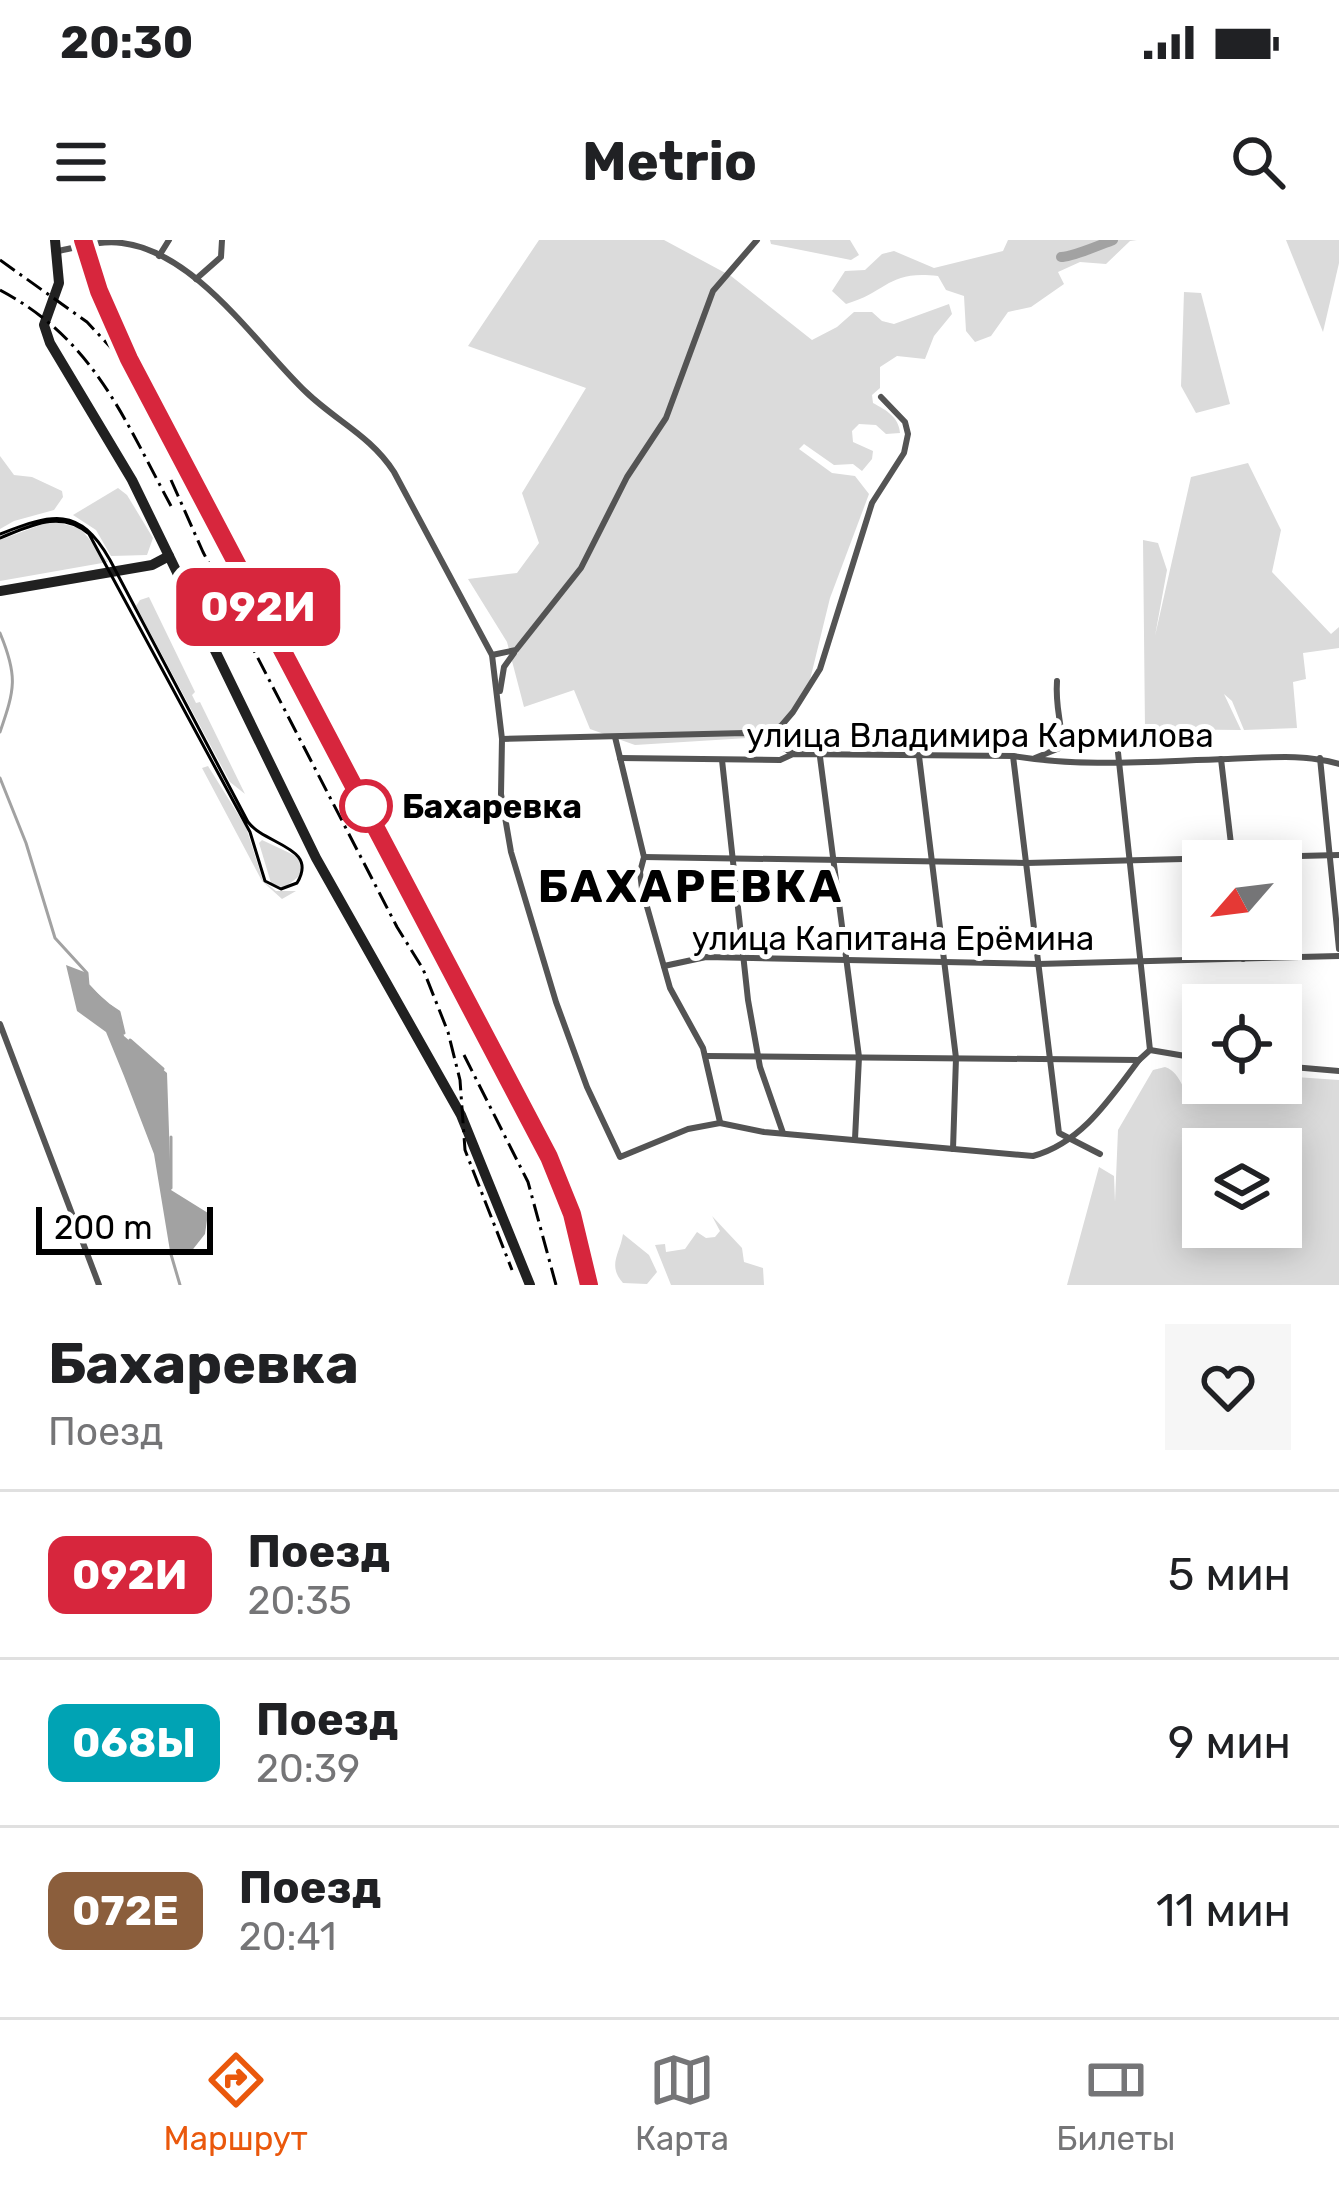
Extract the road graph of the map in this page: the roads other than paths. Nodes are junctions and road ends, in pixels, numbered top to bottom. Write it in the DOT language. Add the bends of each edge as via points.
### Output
graph roads {
  1 [pos="169,240"];
  2 [pos="222,240"];
  3 [pos="757,240"];
  4 [pos="57,246"];
  5 [pos="159,256"];
  6 [pos="196,279"];
  7 [pos="881,398"];
  8 [pos="170,556"];
  9 [pos="0,591"];
  10 [pos="515,650"];
  11 [pos="492,655"];
  12 [pos="1058,681"];
  13 [pos="498,698"];
  14 [pos="614,737"];
  15 [pos="766,737"];
  16 [pos="502,739"];
  17 [pos="1062,747"];
  18 [pos="793,754"];
  19 [pos="1013,756"];
  20 [pos="820,757"];
  21 [pos="919,757"];
  22 [pos="620,758"];
  23 [pos="1320,758"];
  24 [pos="1032,759"];
  25 [pos="1221,759"];
  26 [pos="722,760"];
  27 [pos="1118,764"];
  28 [pos="1339,764"];
  29 [pos="1230,840"];
  30 [pos="1339,855"];
  31 [pos="644,856"];
  32 [pos="1329,856"];
  33 [pos="1302,857"];
  34 [pos="732,860"];
  35 [pos="832,860"];
  36 [pos="1132,860"];
  37 [pos="1182,860"];
  38 [pos="931,862"];
  39 [pos="1026,863"];
  40 [pos="1339,953"];
  41 [pos="1302,956"];
  42 [pos="746,957"];
  43 [pos="1244,960"];
  44 [pos="1142,961"];
  45 [pos="844,962"];
  46 [pos="942,963"];
  47 [pos="1038,964"];
  48 [pos="664,966"];
  49 [pos="0,1024"];
  50 [pos="1150,1050"];
  51 [pos="1182,1055"];
  52 [pos="706,1056"];
  53 [pos="758,1056"];
  54 [pos="859,1057"];
  55 [pos="956,1058"];
  56 [pos="1049,1060"];
  57 [pos="1138,1060"];
  58 [pos="1302,1068"];
  59 [pos="1339,1071"];
  60 [pos="720,1123"];
  61 [pos="783,1133"];
  62 [pos="855,1139"];
  63 [pos="1065,1140"];
  64 [pos="952,1149"];
  65 [pos="1100,1154"];
  66 [pos="99,1285"];
  67 [pos="530,1285"];
  1 -- 5 [label="street"];
  2 -- 6 [label="street" via="221,257"];
  3 -- 10 [label="street" via="713,291 665,418 581,568"];
  4 -- 5 [label="street" via="115,242"];
  4 -- 8 [label="main road" via="59,283 45,332"];
  5 -- 6 [label="street"];
  6 -- 11 [label="street" via="309,395 378,447"];
  7 -- 15 [label="street" via="905,422 904,453 872,503 820,669"];
  8 -- 9 [label="main road"];
  8 -- 67 [label="main road" via="313,851 461,1115"];
  10 -- 11 [label="street"];
  10 -- 13 [label="street"];
  11 -- 13 [label="street"];
  12 -- 17 [label="street"];
  13 -- 16 [label="street"];
  14 -- 15 [label="street"];
  14 -- 16 [label="street"];
  14 -- 22 [label="street"];
  15 -- 18 [label="street"];
  16 -- 60 [label="street" via="502,806 516,871 575,1055 620,1157"];
  17 -- 24 [label="street"];
  17 -- 27 [label="street" via="1117,743"];
  18 -- 20 [label="street, улица Владимира Кармилова"];
  18 -- 26 [label="street, улица Владимира Кармилова"];
  19 -- 21 [label="street, улица Владимира Кармилова"];
  19 -- 24 [label="street, улица Владимира Кармилова"];
  19 -- 39 [label="street"];
  20 -- 21 [label="street, улица Владимира Кармилова"];
  20 -- 35 [label="street"];
  21 -- 38 [label="street"];
  22 -- 26 [label="street, улица Владимира Кармилова"];
  22 -- 31 [label="street"];
  23 -- 25 [label="street, улица Владимира Кармилова"];
  23 -- 28 [label="street, улица Владимира Кармилова"];
  23 -- 32 [label="street"];
  24 -- 27 [label="street, улица Владимира Кармилова"];
  25 -- 27 [label="street, улица Владимира Кармилова"];
  25 -- 29 [label="street"];
  26 -- 34 [label="street"];
  27 -- 36 [label="street"];
  30 -- 32 [label="street"];
  31 -- 34 [label="street"];
  31 -- 48 [label="street" via="642,889"];
  32 -- 33 [label="street"];
  32 -- 40 [label="street"];
  34 -- 35 [label="street"];
  34 -- 42 [label="street"];
  35 -- 38 [label="street"];
  35 -- 45 [label="street"];
  36 -- 37 [label="street"];
  36 -- 39 [label="street"];
  36 -- 44 [label="street"];
  38 -- 39 [label="street"];
  38 -- 46 [label="street"];
  39 -- 47 [label="street"];
  40 -- 41 [label="street, улица Капитана Ерёмина"];
  42 -- 45 [label="street, улица Капитана Ерёмина"];
  42 -- 48 [label="street, улица Капитана Ерёмина"];
  42 -- 53 [label="street"];
  43 -- 44 [label="street, улица Капитана Ерёмина"];
  44 -- 47 [label="street, улица Капитана Ерёмина"];
  44 -- 50 [label="street"];
  45 -- 46 [label="street, улица Капитана Ерёмина"];
  45 -- 54 [label="street"];
  46 -- 47 [label="street, улица Капитана Ерёмина"];
  46 -- 55 [label="street"];
  47 -- 56 [label="street"];
  48 -- 52 [label="street"];
  49 -- 66 [label="street"];
  50 -- 51 [label="street"];
  50 -- 57 [label="street"];
  52 -- 53 [label="street"];
  52 -- 60 [label="street"];
  53 -- 54 [label="street"];
  53 -- 61 [label="street"];
  54 -- 55 [label="street"];
  54 -- 62 [label="street"];
  55 -- 56 [label="street"];
  55 -- 64 [label="street"];
  56 -- 57 [label="street"];
  56 -- 63 [label="street"];
  57 -- 63 [label="street" via="1102,1110"];
  58 -- 59 [label="street"];
  60 -- 61 [label="street"];
  61 -- 62 [label="street"];
  62 -- 64 [label="street"];
  63 -- 64 [label="street" via="1033,1156"];
  63 -- 65 [label="street"];
}
